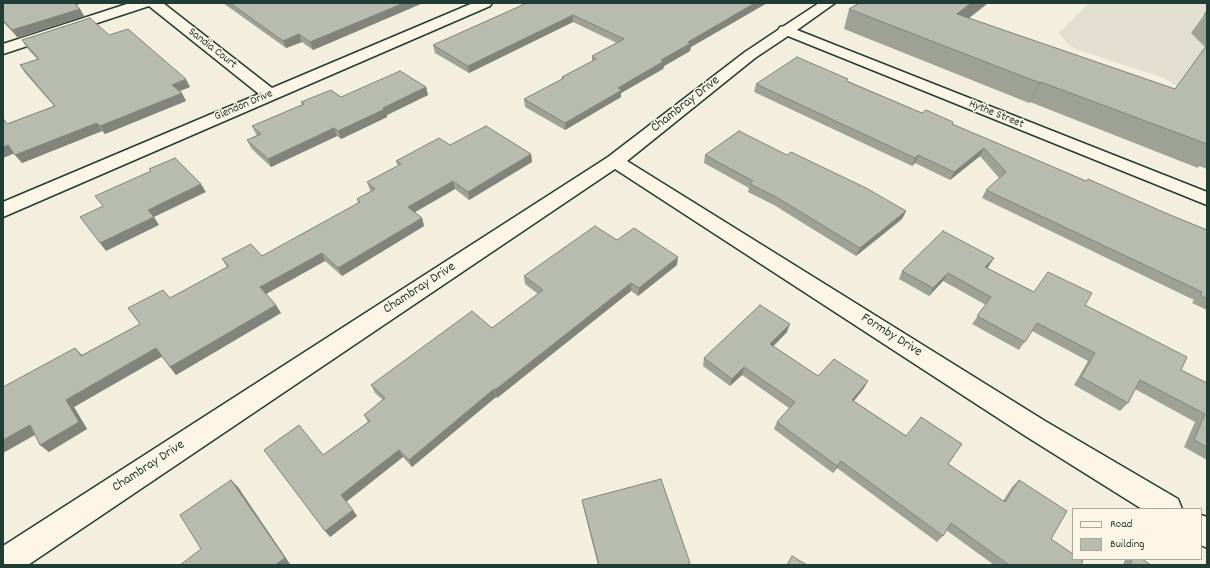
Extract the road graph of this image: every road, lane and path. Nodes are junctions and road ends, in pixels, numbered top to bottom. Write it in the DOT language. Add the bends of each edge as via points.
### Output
graph roads {
  1 [pos="144,3"];
  2 [pos="154,3"];
  3 [pos="485,3"];
  4 [pos="828,3"];
  5 [pos="785,30"];
  6 [pos="3,49"];
  7 [pos="270,95"];
  8 [pos="615,161"];
  9 [pos="1207,199"];
  10 [pos="3,210"];
  11 [pos="1166,508"];
  12 [pos="3,564"];
  1 -- 6 [label="street"];
  2 -- 7 [label="street, Sandia Court"];
  3 -- 7 [label="street, Glendon Drive"];
  4 -- 5 [label="street, Chambray Drive"];
  5 -- 8 [label="street, Chambray Drive"];
  5 -- 9 [label="street, Hythe Street"];
  7 -- 10 [label="street, Glendon Drive"];
  8 -- 11 [label="street, Formby Drive" via="1036,429"];
  8 -- 12 [label="street, Chambray Drive"];
}
